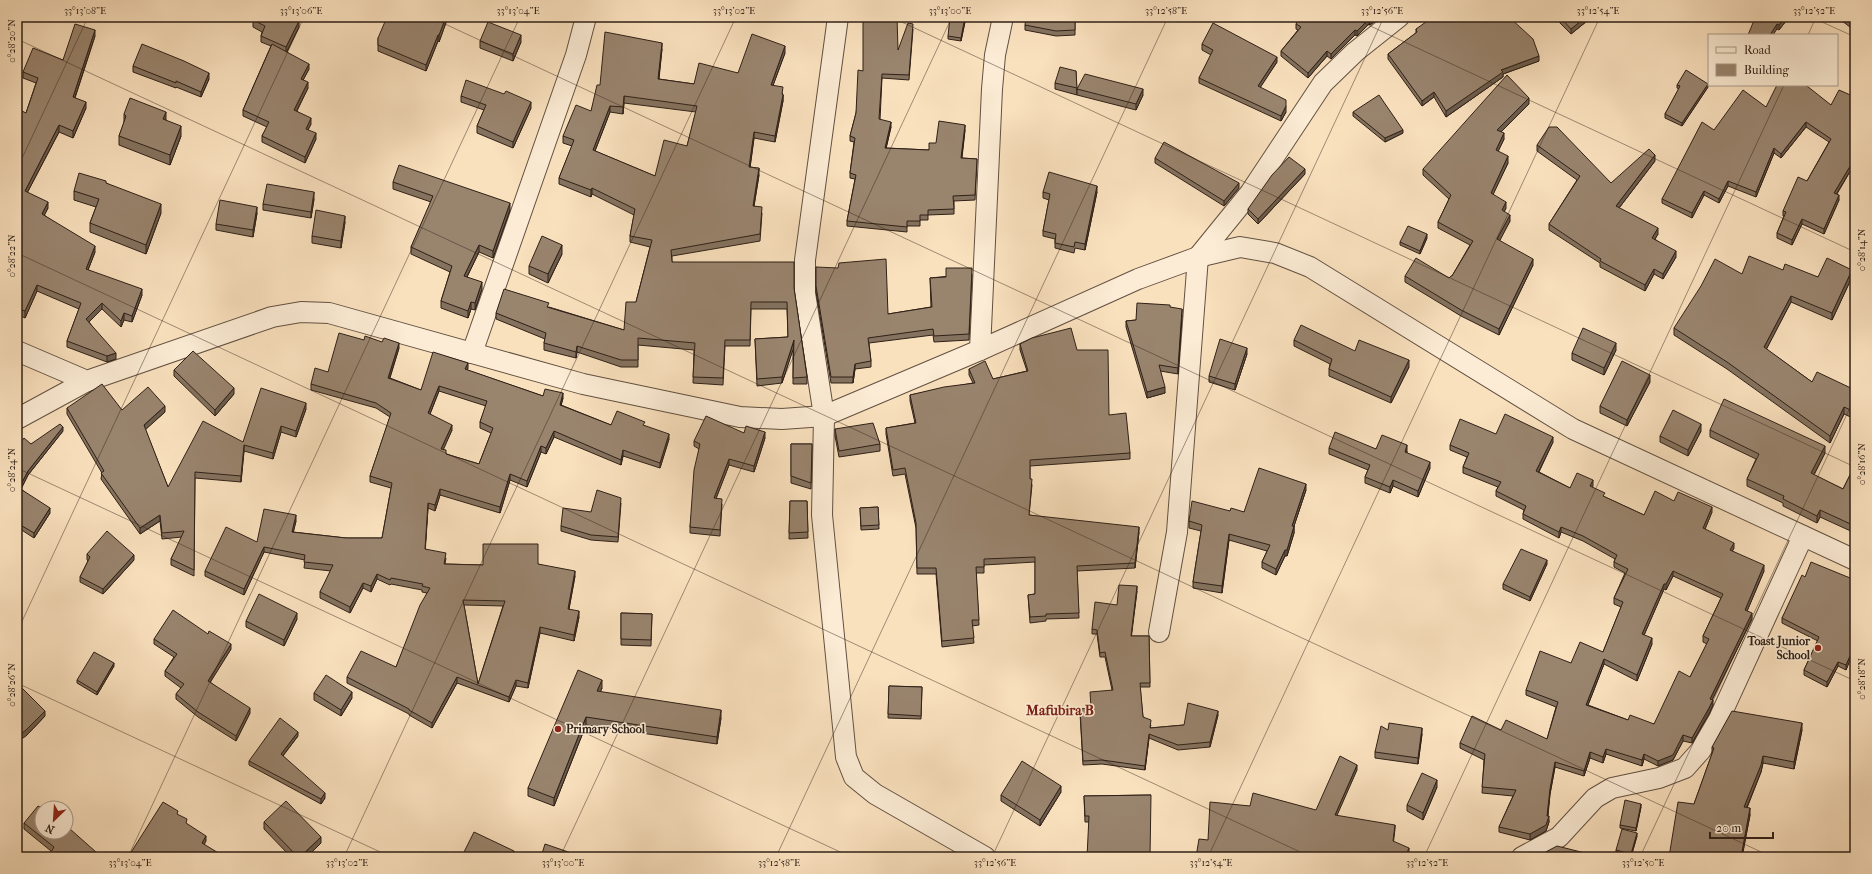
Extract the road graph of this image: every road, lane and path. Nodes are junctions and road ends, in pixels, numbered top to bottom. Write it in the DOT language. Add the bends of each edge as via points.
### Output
graph roads {
  1 [pos="586,17"];
  2 [pos="838,17"];
  3 [pos="1003,17"];
  4 [pos="1399,17"];
  5 [pos="1198,257"];
  6 [pos="980,350"];
  7 [pos="17,351"];
  8 [pos="472,353"];
  9 [pos="87,381"];
  10 [pos="824,416"];
  11 [pos="17,419"];
  12 [pos="1803,536"];
  13 [pos="1853,557"];
  14 [pos="1159,632"];
  15 [pos="986,857"];
  16 [pos="1522,857"];
  1 -- 8 [label="street" via="576,55"];
  2 -- 10 [label="street" via="805,260 805,293"];
  3 -- 6 [label="street" via="995,55 992,89"];
  4 -- 5 [label="street" via="1355,52 1323,83 1250,193"];
  5 -- 6 [label="street" via="1138,279"];
  5 -- 12 [label="street" via="1240,247 1275,253 1310,267 1573,429"];
  5 -- 14 [label="street" via="1177,532"];
  6 -- 10 [label="street"];
  7 -- 9 [label="street"];
  8 -- 9 [label="street" via="329,313 301,312 272,317"];
  8 -- 10 [label="street" via="583,384 740,417 782,419"];
  9 -- 11 [label="street"];
  10 -- 15 [label="street" via="822,515 846,757 854,777 876,794"];
  12 -- 13 [label="street"];
  12 -- 16 [label="street" via="1719,719 1701,750 1685,768 1659,778 1612,788 1595,798 1559,837"];
}
